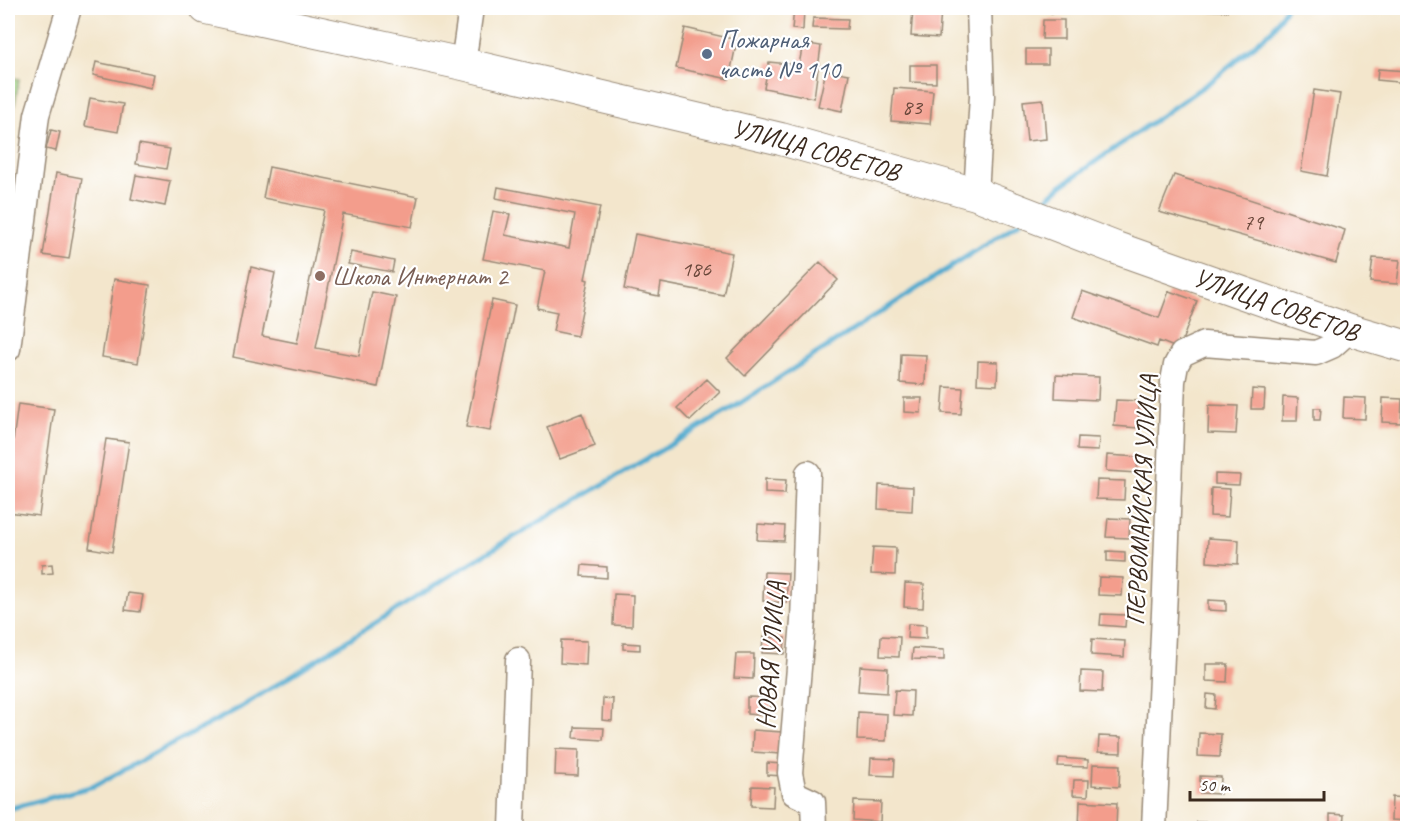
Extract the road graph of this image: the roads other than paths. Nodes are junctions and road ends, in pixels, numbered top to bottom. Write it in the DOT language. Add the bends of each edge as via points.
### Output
graph roads {
  1 [pos="69,8"];
  2 [pos="206,8"];
  3 [pos="471,8"];
  4 [pos="979,8"];
  5 [pos="463,64"];
  6 [pos="976,194"];
  7 [pos="1350,330"];
  8 [pos="1407,347"];
  9 [pos="8,349"];
  10 [pos="808,473"];
  11 [pos="518,660"];
  12 [pos="512,828"];
  13 [pos="814,828"];
  14 [pos="1154,828"];
  1 -- 9 [label="street" via="37,115"];
  2 -- 5 [label="main road, УЛИЦА СОВЕТОВ"];
  3 -- 5 [label="street"];
  4 -- 6 [label="street" via="982,96"];
  5 -- 6 [label="main road, УЛИЦА СОВЕТОВ" via="781,139"];
  6 -- 7 [label="main road, УЛИЦА СОВЕТОВ"];
  7 -- 8 [label="main road, УЛИЦА СОВЕТОВ"];
  7 -- 14 [label="street, ПЕРВОМАЙСКАЯ УЛИЦА" via="1332,346 1316,353 1204,344 1182,354 1176,364"];
  10 -- 13 [label="street, НОВАЯ УЛИЦА" via="803,621 790,773 794,793 813,802"];
  11 -- 12 [label="street"];
}
